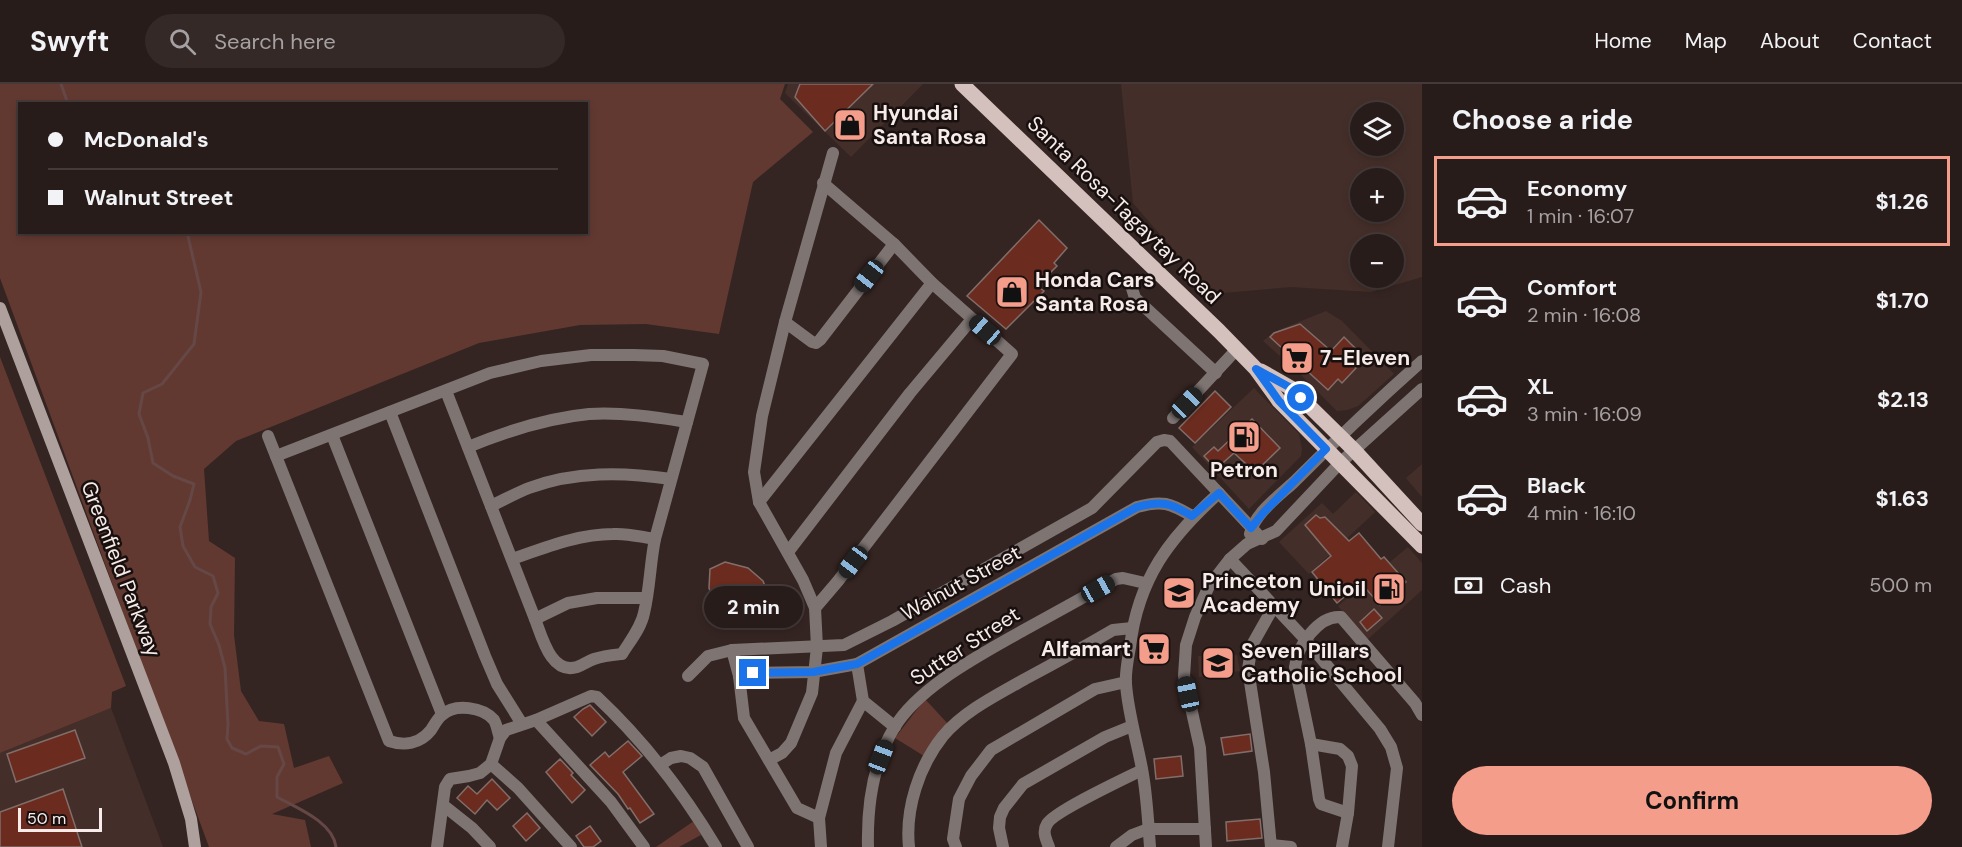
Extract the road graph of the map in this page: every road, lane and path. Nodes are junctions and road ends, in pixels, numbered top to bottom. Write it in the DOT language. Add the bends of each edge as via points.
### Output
graph roads {
  1 [pos="962,84"];
  2 [pos="833,153"];
  3 [pos="823,183"];
  4 [pos="894,244"];
  5 [pos="933,283"];
  6 [pos="1131,285"];
  7 [pos="0,309"];
  8 [pos="972,319"];
  9 [pos="785,322"];
  10 [pos="1237,349"];
  11 [pos="1422,361"];
  12 [pos="1256,369"];
  13 [pos="1216,373"];
  14 [pos="1422,389"];
  15 [pos="446,391"];
  16 [pos="1372,406"];
  17 [pos="390,412"];
  18 [pos="1173,418"];
  19 [pos="1386,420"];
  20 [pos="687,422"];
  21 [pos="332,435"];
  22 [pos="268,436"];
  23 [pos="1340,436"];
  24 [pos="468,447"];
  25 [pos="1326,449"];
  26 [pos="1354,450"];
  27 [pos="276,456"];
  28 [pos="1340,462"];
  29 [pos="671,479"];
  30 [pos="1219,493"];
  31 [pos="759,502"];
  32 [pos="491,506"];
  33 [pos="1192,516"];
  34 [pos="1422,524"];
  35 [pos="1251,528"];
  36 [pos="655,539"];
  37 [pos="1262,539"];
  38 [pos="1247,544"];
  39 [pos="1422,546"];
  40 [pos="788,552"];
  41 [pos="512,559"];
  42 [pos="1230,559"];
  43 [pos="1146,583"];
  44 [pos="646,598"];
  45 [pos="1274,606"];
  46 [pos="815,609"];
  47 [pos="535,619"];
  48 [pos="1132,628"];
  49 [pos="1305,639"];
  50 [pos="817,646"];
  51 [pos="732,650"];
  52 [pos="857,664"];
  53 [pos="813,672"];
  54 [pos="688,676"];
  55 [pos="739,676"];
  56 [pos="1126,682"];
  57 [pos="863,701"];
  58 [pos="442,714"];
  59 [pos="1422,716"];
  60 [pos="536,720"];
  61 [pos="522,724"];
  62 [pos="895,726"];
  63 [pos="1132,726"];
  64 [pos="500,738"];
  65 [pos="1311,744"];
  66 [pos="769,760"];
  67 [pos="491,764"];
  68 [pos="660,765"];
  69 [pos="1142,770"];
  70 [pos="443,805"];
  71 [pos="1348,813"];
  72 [pos="819,818"];
  73 [pos="1148,829"];
  74 [pos="1204,829"];
  75 [pos="1271,846"];
  76 [pos="195,847"];
  77 [pos="437,847"];
  78 [pos="490,847"];
  79 [pos="571,847"];
  80 [pos="645,847"];
  81 [pos="716,847"];
  82 [pos="747,847"];
  83 [pos="821,847"];
  84 [pos="868,847"];
  85 [pos="909,847"];
  86 [pos="956,847"];
  87 [pos="1003,847"];
  88 [pos="1049,847"];
  89 [pos="1116,847"];
  90 [pos="1150,847"];
  91 [pos="1206,847"];
  92 [pos="1290,847"];
  93 [pos="1342,847"];
  94 [pos="1388,847"];
  1 -- 10 [label="main road, Santa Rosa-Tagaytay Road"];
  2 -- 3 [label="street"];
  3 -- 4 [label="street"];
  3 -- 9 [label="street"];
  4 -- 5 [label="street"];
  4 -- 9 [label="street" via="816,343"];
  5 -- 8 [label="street"];
  5 -- 31 [label="street"];
  6 -- 13 [label="street" via="1135,298"];
  7 -- 76 [label="main road, Greenfield Parkway" via="174,763 192,819"];
  8 -- 40 [label="street"];
  8 -- 46 [label="street" via="1012,354"];
  9 -- 31 [label="street" via="762,416 754,472"];
  10 -- 12 [label="main road, Santa Rosa-Tagaytay Road"];
  10 -- 13 [label="street"];
  11 -- 16 [label="street"];
  12 -- 23 [label="main road, Santa Rosa-Tagaytay Road" via="1291,388"];
  12 -- 25 [label="main road, Santa Rosa-Tagaytay Road" via="1279,401"];
  13 -- 18 [label="street"];
  14 -- 19 [label="street"];
  15 -- 17 [label="street"];
  15 -- 20 [label="street" via="490,373 541,362 591,355 663,356 703,364"];
  15 -- 24 [label="street"];
  16 -- 19 [label="street"];
  16 -- 23 [label="street"];
  17 -- 21 [label="street"];
  17 -- 61 [label="street" via="485,656"];
  19 -- 26 [label="street"];
  20 -- 24 [label="street" via="591,414 508,430"];
  20 -- 29 [label="street"];
  21 -- 27 [label="street"];
  21 -- 58 [label="street"];
  22 -- 27 [label="street"];
  23 -- 25 [label="street"];
  23 -- 26 [label="main road, Santa Rosa-Tagaytay Road"];
  24 -- 32 [label="street"];
  25 -- 28 [label="main road, Santa Rosa-Tagaytay Road"];
  25 -- 35 [label="street"];
  26 -- 28 [label="street"];
  26 -- 34 [label="main road, Santa Rosa-Tagaytay Road"];
  27 -- 58 [label="street" via="389,741 408,744 421,739"];
  28 -- 37 [label="street" via="1276,531"];
  28 -- 39 [label="main road, Santa Rosa-Tagaytay Road"];
  29 -- 32 [label="street" via="627,474 566,477 528,488"];
  29 -- 36 [label="street"];
  30 -- 33 [label="street"];
  30 -- 35 [label="street"];
  30 -- 50 [label="street" via="1170,441 1157,442 1092,508 892,621 844,645"];
  31 -- 40 [label="street"];
  32 -- 41 [label="street"];
  33 -- 43 [label="street" via="1169,544"];
  33 -- 52 [label="street, Walnut Street" via="1173,505 1156,502 1137,507"];
  35 -- 37 [label="street"];
  35 -- 38 [label="street"];
  36 -- 41 [label="street" via="614,534 584,537"];
  36 -- 44 [label="street"];
  37 -- 38 [label="street"];
  38 -- 42 [label="street"];
  40 -- 46 [label="street"];
  41 -- 47 [label="street"];
  42 -- 45 [label="street"];
  42 -- 74 [label="street" via="1209,586 1186,645 1184,676 1200,748"];
  43 -- 48 [label="street"];
  43 -- 62 [label="street, Sutter Street" via="1116,579 984,652 922,694"];
  44 -- 47 [label="street" via="597,598 568,603"];
  44 -- 47 [label="street" via="638,629 622,654 593,659 575,668 556,663"];
  45 -- 49 [label="street"];
  45 -- 75 [label="street" via="1252,645 1248,669"];
  46 -- 50 [label="street"];
  48 -- 56 [label="street"];
  48 -- 85 [label="street" via="1113,630 989,699 957,722 943,736 917,782 907,827"];
  49 -- 59 [label="street" via="1327,619 1341,617"];
  49 -- 65 [label="street" via="1296,655 1295,667"];
  49 -- 94 [label="street" via="1391,747 1397,768"];
  50 -- 51 [label="street"];
  50 -- 53 [label="street"];
  51 -- 54 [label="street" via="708,657"];
  51 -- 55 [label="street"];
  52 -- 53 [label="street, Walnut Street"];
  52 -- 57 [label="street"];
  53 -- 55 [label="street, Walnut Street"];
  53 -- 66 [label="street" via="812,693 795,735 782,753"];
  55 -- 66 [label="street" via="744,718"];
  56 -- 63 [label="street"];
  56 -- 86 [label="street" via="1095,689 991,750 958,799 953,839"];
  57 -- 62 [label="street"];
  57 -- 72 [label="street" via="836,753"];
  58 -- 64 [label="street" via="462,708 478,710 494,720"];
  60 -- 61 [label="street"];
  60 -- 68 [label="street" via="591,696 597,697"];
  60 -- 80 [label="street" via="611,802"];
  61 -- 64 [label="street" via="506,730"];
  62 -- 84 [label="street, Sutter Street" via="874,776"];
  63 -- 69 [label="street"];
  63 -- 87 [label="street" via="1104,737 1023,784 1000,817"];
  64 -- 67 [label="street"];
  65 -- 71 [label="street" via="1321,804"];
  65 -- 71 [label="street" via="1340,749 1348,756 1352,766"];
  66 -- 72 [label="street" via="797,808"];
  67 -- 70 [label="street" via="480,773 450,779"];
  67 -- 79 [label="street"];
  68 -- 81 [label="street"];
  68 -- 82 [label="street" via="681,756 703,767"];
  69 -- 73 [label="street"];
  69 -- 88 [label="street" via="1048,821 1045,836"];
  70 -- 77 [label="street"];
  70 -- 78 [label="street"];
  71 -- 93 [label="street"];
  72 -- 83 [label="street"];
  73 -- 74 [label="street"];
  73 -- 89 [label="street"];
  73 -- 90 [label="street"];
  74 -- 91 [label="street"];
  75 -- 92 [label="street"];
}
